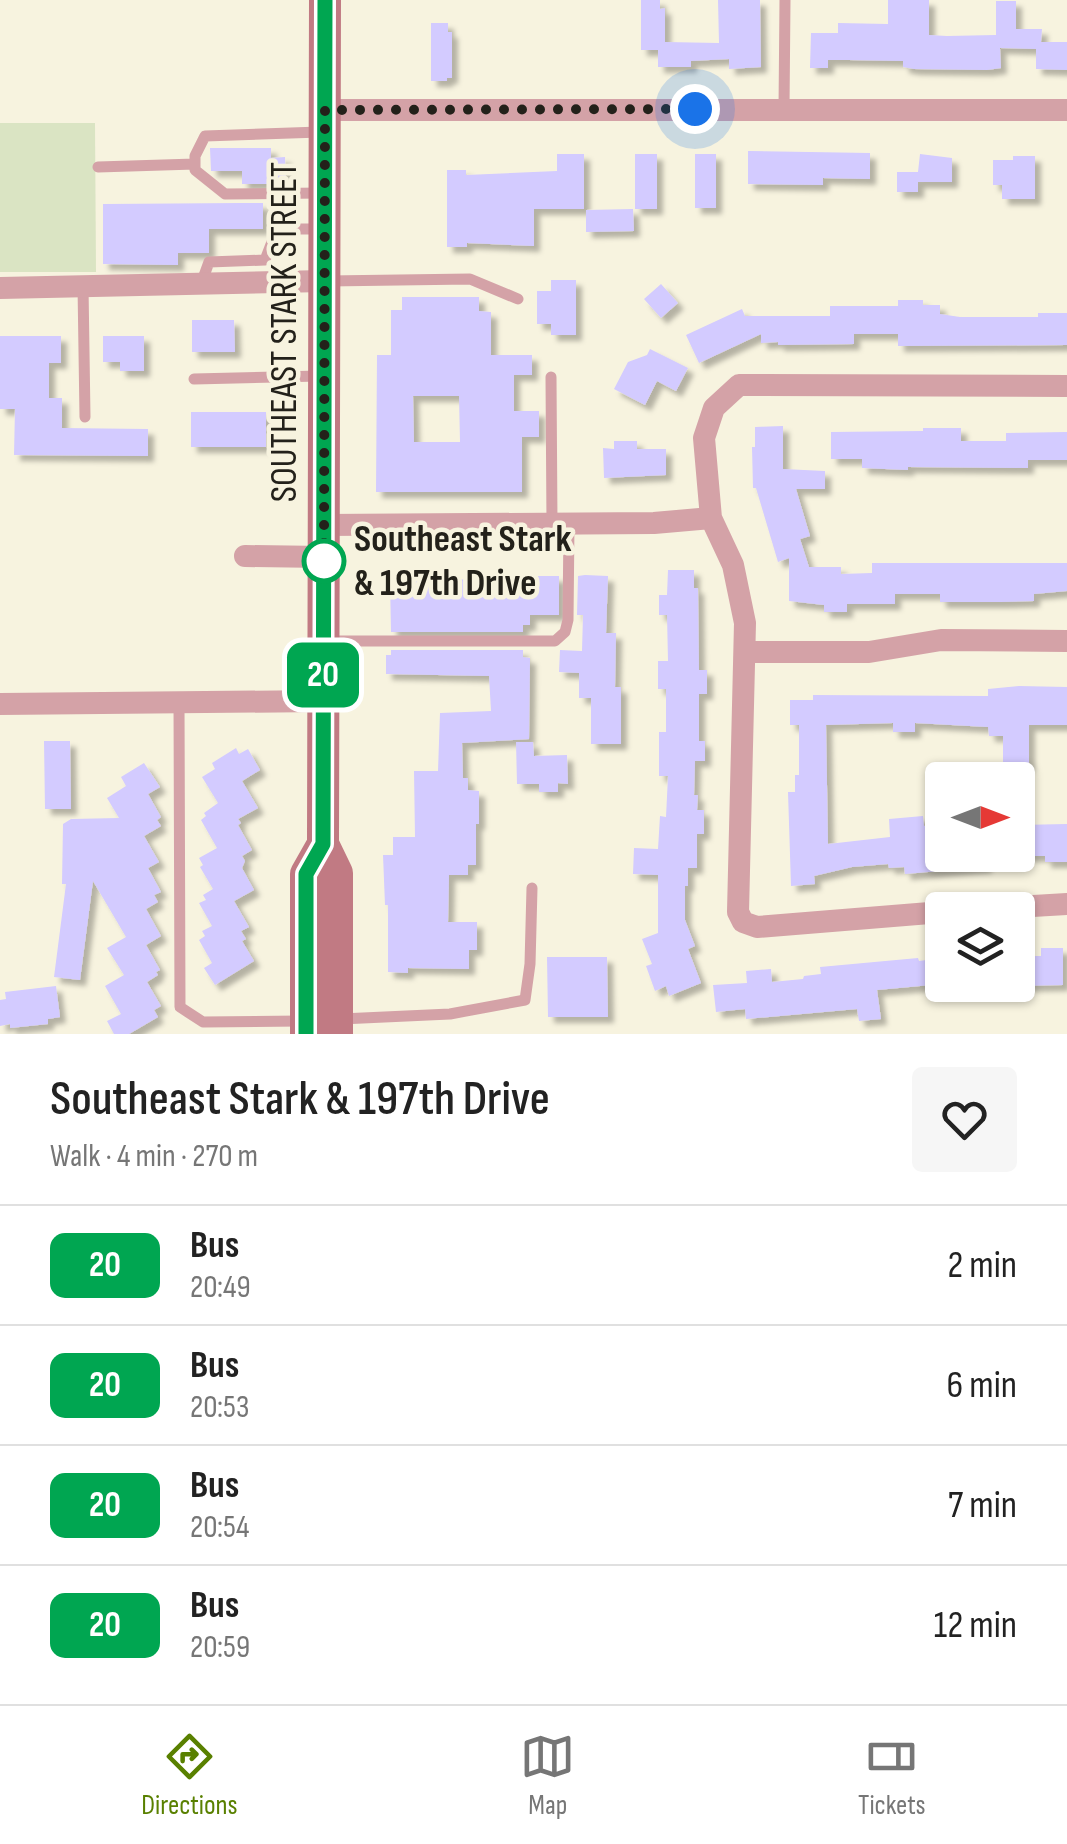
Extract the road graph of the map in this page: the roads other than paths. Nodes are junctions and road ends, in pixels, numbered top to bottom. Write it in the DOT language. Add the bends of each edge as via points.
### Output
graph roads {
  1 [pos="325,0"];
  2 [pos="785,0"];
  3 [pos="784,109"];
  4 [pos="1067,110"];
  5 [pos="325,121"];
  6 [pos="195,164"];
  7 [pos="98,167"];
  8 [pos="324,193"];
  9 [pos="324,230"];
  10 [pos="324,281"];
  11 [pos="201,284"];
  12 [pos="83,286"];
  13 [pos="0,288"];
  14 [pos="518,299"];
  15 [pos="324,376"];
  16 [pos="551,377"];
  17 [pos="194,379"];
  18 [pos="1067,386"];
  19 [pos="84,417"];
  20 [pos="711,518"];
  21 [pos="560,524"];
  22 [pos="324,541"];
  23 [pos="245,556"];
  24 [pos="323,641"];
  25 [pos="1067,641"];
  26 [pos="746,652"];
  27 [pos="323,701"];
  28 [pos="179,702"];
  29 [pos="0,704"];
  30 [pos="532,888"];
  31 [pos="1067,904"];
  32 [pos="1035,906"];
  33 [pos="925,913"];
  34 [pos="321,1027"];
  1 -- 5 [label="main road, SOUTHEAST STARK STREET"];
  2 -- 3 [label="lane"];
  3 -- 4 [label="street"];
  3 -- 5 [label="street"];
  5 -- 6 [label="lane" via="206,136"];
  5 -- 8 [label="main road, SOUTHEAST STARK STREET"];
  6 -- 7 [label="lane"];
  6 -- 8 [label="lane" via="225,194"];
  8 -- 9 [label="main road, SOUTHEAST STARK STREET"];
  9 -- 10 [label="main road, SOUTHEAST STARK STREET"];
  9 -- 11 [label="lane" via="277,229 265,260 209,262"];
  10 -- 11 [label="street"];
  10 -- 14 [label="lane" via="470,279"];
  10 -- 15 [label="main road, SOUTHEAST STARK STREET"];
  11 -- 12 [label="street"];
  12 -- 13 [label="street"];
  12 -- 19 [label="lane"];
  15 -- 17 [label="lane"];
  15 -- 22 [label="main road, SOUTHEAST STARK STREET"];
  16 -- 21 [label="lane"];
  18 -- 20 [label="street" via="739,385 724,395 707,423"];
  20 -- 21 [label="street"];
  20 -- 26 [label="street" via="742,598"];
  21 -- 22 [label="street"];
  21 -- 24 [label="lane" via="568,620 554,641"];
  22 -- 23 [label="street"];
  22 -- 24 [label="main road, SOUTHEAST STARK STREET"];
  24 -- 27 [label="main road, SOUTHEAST STARK STREET"];
  25 -- 26 [label="street" via="941,640 869,652"];
  26 -- 33 [label="street" via="738,912 743,922"];
  27 -- 28 [label="street"];
  27 -- 34 [label="main road, SOUTHEAST STARK STREET" via="323,844 306,874"];
  28 -- 29 [label="street"];
  28 -- 34 [label="lane" via="180,1008 203,1022"];
  30 -- 34 [label="lane" via="525,1000"];
  31 -- 32 [label="street"];
}
